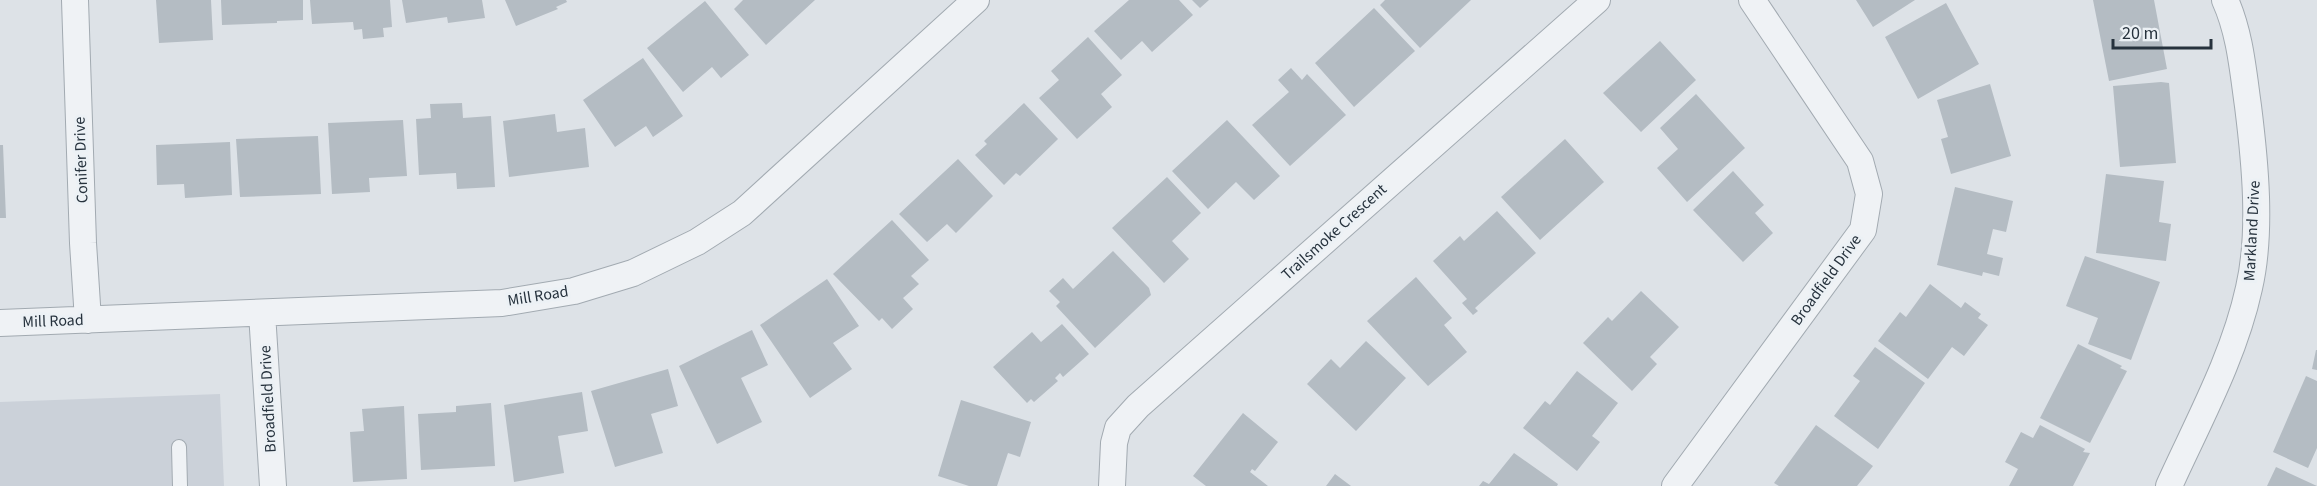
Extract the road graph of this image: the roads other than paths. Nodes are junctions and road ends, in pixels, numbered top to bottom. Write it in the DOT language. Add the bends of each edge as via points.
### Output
graph roads {
  1 [pos="75,0"];
  2 [pos="976,0"];
  3 [pos="1597,0"];
  4 [pos="1752,0"];
  5 [pos="2225,0"];
  6 [pos="262,313"];
  7 [pos="88,320"];
  8 [pos="0,323"];
  9 [pos="179,447"];
  10 [pos="180,486"];
  11 [pos="273,486"];
  12 [pos="1112,486"];
  13 [pos="1675,486"];
  14 [pos="2169,486"];
  1 -- 7 [label="street, Conifer Drive"];
  2 -- 6 [label="street, Mill Road" via="742,213 697,242 633,273 574,291 502,303"];
  3 -- 12 [label="street, Trailsmoke Crescent" via="1138,406 1118,428"];
  4 -- 13 [label="street, Broadfield Drive" via="1860,161 1869,194 1863,230"];
  5 -- 14 [label="street, Markland Drive" via="2242,58 2255,160 2255,241 2235,339"];
  6 -- 7 [label="street, Mill Road"];
  6 -- 11 [label="street, Broadfield Drive"];
  7 -- 8 [label="street, Mill Road"];
  9 -- 10 [label="lane"];
}
